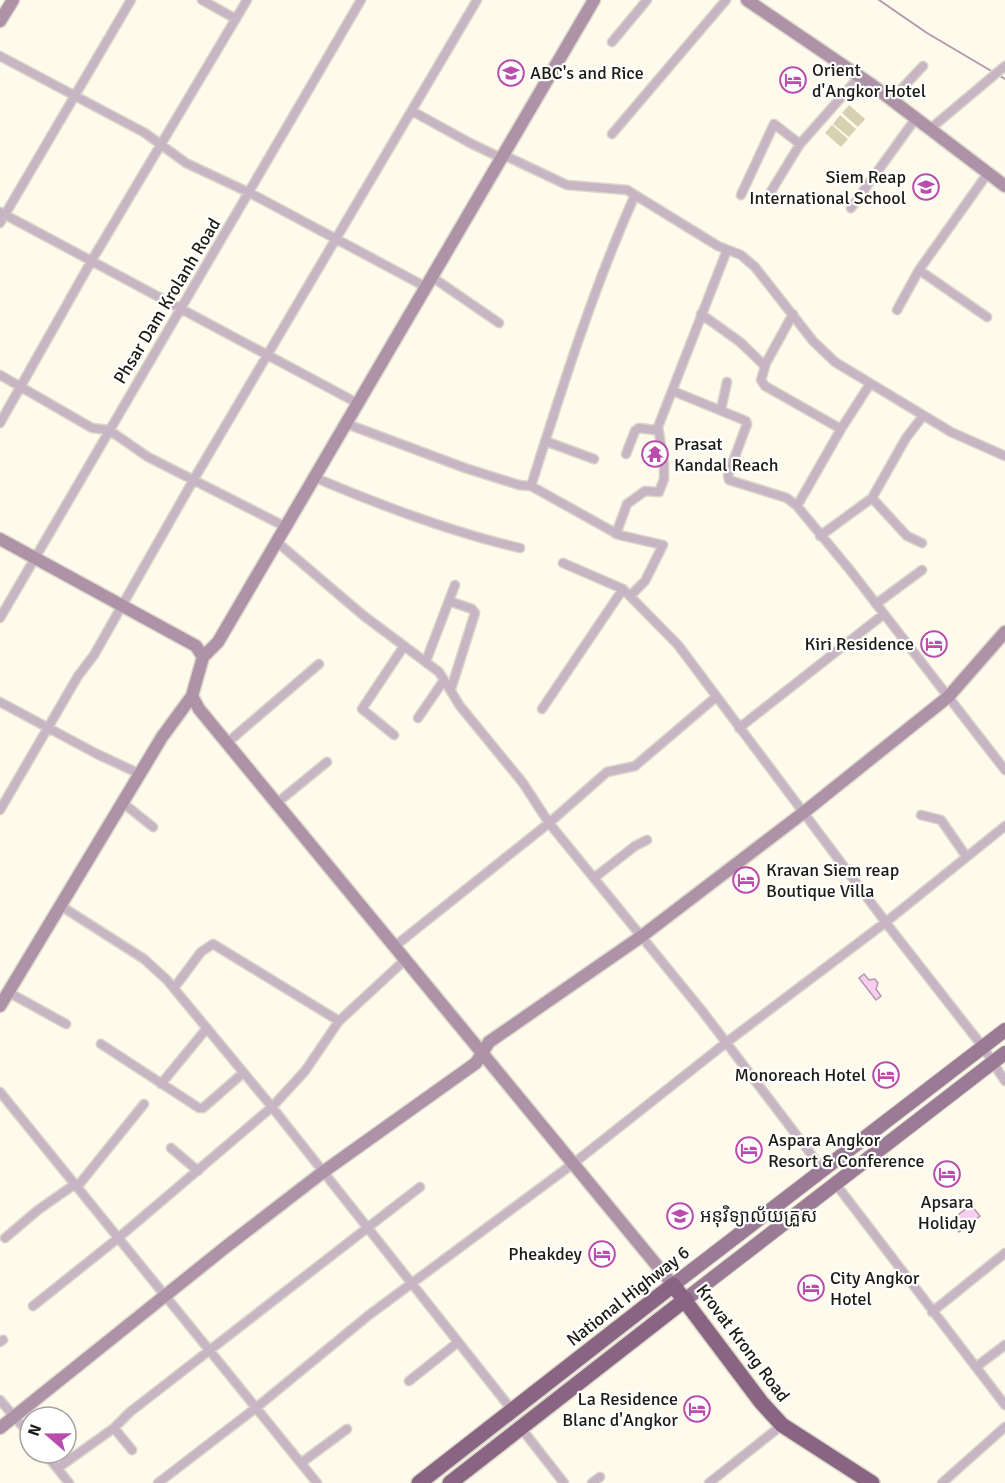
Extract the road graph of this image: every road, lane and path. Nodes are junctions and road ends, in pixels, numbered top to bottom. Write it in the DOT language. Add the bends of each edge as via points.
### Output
graph roads {
  1 [pos="13,0"];
  2 [pos="131,0"];
  3 [pos="202,0"];
  4 [pos="247,0"];
  5 [pos="361,0"];
  6 [pos="477,0"];
  7 [pos="594,0"];
  8 [pos="647,0"];
  9 [pos="726,0"];
  10 [pos="747,0"];
  11 [pos="236,19"];
  12 [pos="0,21"];
  13 [pos="612,42"];
  14 [pos="0,56"];
  15 [pos="924,66"];
  16 [pos="1005,66"];
  17 [pos="860,76"];
  18 [pos="75,95"];
  19 [pos="892,99"];
  20 [pos="412,111"];
  21 [pos="916,118"];
  22 [pos="930,129"];
  23 [pos="612,134"];
  24 [pos="160,143"];
  25 [pos="800,144"];
  26 [pos="504,156"];
  27 [pos="988,173"];
  28 [pos="1005,186"];
  29 [pos="250,193"];
  30 [pos="770,193"];
  31 [pos="635,195"];
  32 [pos="741,195"];
  33 [pos="851,208"];
  34 [pos="2,216"];
  35 [pos="337,240"];
  36 [pos="726,249"];
  37 [pos="92,260"];
  38 [pos="919,270"];
  39 [pos="429,282"];
  40 [pos="182,310"];
  41 [pos="897,310"];
  42 [pos="701,314"];
  43 [pos="793,314"];
  44 [pos="987,317"];
  45 [pos="500,323"];
  46 [pos="267,357"];
  47 [pos="765,366"];
  48 [pos="0,375"];
  49 [pos="728,382"];
  50 [pos="870,384"];
  51 [pos="21,386"];
  52 [pos="673,391"];
  53 [pos="359,404"];
  54 [pos="721,409"];
  55 [pos="923,416"];
  56 [pos="0,423"];
  57 [pos="347,424"];
  58 [pos="658,427"];
  59 [pos="841,429"];
  60 [pos="109,430"];
  61 [pos="545,441"];
  62 [pos="626,454"];
  63 [pos="1005,456"];
  64 [pos="594,459"];
  65 [pos="316,478"];
  66 [pos="194,479"];
  67 [pos="531,486"];
  68 [pos="872,498"];
  69 [pos="797,506"];
  70 [pos="286,527"];
  71 [pos="616,534"];
  72 [pos="820,536"];
  73 [pos="0,539"];
  74 [pos="277,542"];
  75 [pos="922,543"];
  76 [pos="520,548"];
  77 [pos="35,558"];
  78 [pos="563,563"];
  79 [pos="922,570"];
  80 [pos="455,585"];
  81 [pos="623,589"];
  82 [pos="630,596"];
  83 [pos="449,601"];
  84 [pos="123,604"];
  85 [pos="876,604"];
  86 [pos="884,614"];
  87 [pos="0,618"];
  88 [pos="1005,632"];
  89 [pos="405,646"];
  90 [pos="203,657"];
  91 [pos="426,661"];
  92 [pos="319,664"];
  93 [pos="444,680"];
  94 [pos="451,689"];
  95 [pos="192,696"];
  96 [pos="948,696"];
  97 [pos="716,697"];
  98 [pos="0,702"];
  99 [pos="542,709"];
  100 [pos="418,718"];
  101 [pos="48,727"];
  102 [pos="739,728"];
  103 [pos="394,735"];
  104 [pos="227,743"];
  105 [pos="327,762"];
  106 [pos="1005,770"];
  107 [pos="140,774"];
  108 [pos="278,802"];
  109 [pos="123,803"];
  110 [pos="0,810"];
  111 [pos="803,813"];
  112 [pos="921,815"];
  113 [pos="549,823"];
  114 [pos="1005,826"];
  115 [pos="153,827"];
  116 [pos="647,840"];
  117 [pos="966,856"];
  118 [pos="594,878"];
  119 [pos="61,906"];
  120 [pos="886,922"];
  121 [pos="642,936"];
  122 [pos="395,946"];
  123 [pos="406,959"];
  124 [pos="174,988"];
  125 [pos="8,992"];
  126 [pos="0,1006"];
  127 [pos="339,1021"];
  128 [pos="66,1024"];
  129 [pos="207,1028"];
  130 [pos="1005,1030"];
  131 [pos="727,1042"];
  132 [pos="101,1044"];
  133 [pos="983,1047"];
  134 [pos="484,1052"];
  135 [pos="1005,1053"];
  136 [pos="992,1063"];
  137 [pos="243,1073"];
  138 [pos="1005,1081"];
  139 [pos="161,1084"];
  140 [pos="0,1092"];
  141 [pos="144,1104"];
  142 [pos="272,1107"];
  143 [pos="171,1148"];
  144 [pos="574,1163"];
  145 [pos="823,1170"];
  146 [pos="198,1171"];
  147 [pos="323,1172"];
  148 [pos="835,1183"];
  149 [pos="76,1186"];
  150 [pos="420,1187"];
  151 [pos="366,1228"];
  152 [pos="5,1238"];
  153 [pos="117,1239"];
  154 [pos="1005,1253"];
  155 [pos="674,1285"];
  156 [pos="412,1286"];
  157 [pos="165,1295"];
  158 [pos="686,1299"];
  159 [pos="33,1306"];
  160 [pos="932,1312"];
  161 [pos="457,1343"];
  162 [pos="1005,1345"];
  163 [pos="210,1350"];
  164 [pos="976,1367"];
  165 [pos="409,1381"];
  166 [pos="0,1400"];
  167 [pos="1005,1404"];
  168 [pos="257,1407"];
  169 [pos="512,1410"];
  170 [pos="15,1417"];
  171 [pos="18,1421"];
  172 [pos="782,1425"];
  173 [pos="1005,1427"];
  174 [pos="0,1428"];
  175 [pos="114,1428"];
  176 [pos="521,1428"];
  177 [pos="347,1429"];
  178 [pos="132,1450"];
  179 [pos="301,1463"];
  180 [pos="55,1465"];
  181 [pos="58,1468"];
  182 [pos="600,1477"];
  183 [pos="69,1483"];
  184 [pos="158,1483"];
  185 [pos="317,1483"];
  186 [pos="419,1483"];
  187 [pos="450,1483"];
  188 [pos="564,1483"];
  189 [pos="592,1483"];
  190 [pos="709,1483"];
  191 [pos="872,1483"];
  192 [pos="942,1483"];
  1 -- 12 [label="street"];
  2 -- 18 [label="street"];
  3 -- 11 [label="street"];
  4 -- 11 [label="street"];
  5 -- 29 [label="street, Phsar Dam Krolanh Road"];
  6 -- 20 [label="street"];
  7 -- 26 [label="street"];
  8 -- 13 [label="street"];
  9 -- 23 [label="street"];
  10 -- 17 [label="street"];
  11 -- 24 [label="street"];
  14 -- 18 [label="street"];
  15 -- 19 [label="street"];
  16 -- 22 [label="street"];
  17 -- 19 [label="street"];
  17 -- 25 [label="street"];
  18 -- 24 [label="street"];
  18 -- 34 [label="street"];
  19 -- 21 [label="street"];
  20 -- 26 [label="street" via="470,143"];
  20 -- 35 [label="street"];
  21 -- 22 [label="street"];
  21 -- 33 [label="street"];
  22 -- 27 [label="street"];
  24 -- 29 [label="street" via="186,164"];
  24 -- 37 [label="street"];
  25 -- 30 [label="street"];
  25 -- 32 [label="street" via="774,124"];
  26 -- 31 [label="street" via="567,185 617,188"];
  26 -- 39 [label="street"];
  27 -- 28 [label="street"];
  27 -- 38 [label="street"];
  29 -- 35 [label="street"];
  29 -- 40 [label="street, Phsar Dam Krolanh Road"];
  31 -- 36 [label="street"];
  31 -- 61 [label="street" via="615,239"];
  34 -- 37 [label="street"];
  35 -- 39 [label="street"];
  35 -- 46 [label="street"];
  36 -- 42 [label="street"];
  36 -- 43 [label="street" via="747,259"];
  37 -- 40 [label="street"];
  37 -- 51 [label="street"];
  38 -- 41 [label="street"];
  38 -- 44 [label="street"];
  39 -- 45 [label="street"];
  39 -- 53 [label="street"];
  40 -- 46 [label="street"];
  40 -- 60 [label="street, Phsar Dam Krolanh Road"];
  42 -- 47 [label="street"];
  42 -- 52 [label="street"];
  43 -- 47 [label="street"];
  43 -- 50 [label="street" via="826,355"];
  46 -- 53 [label="street"];
  46 -- 66 [label="street"];
  47 -- 59 [label="street" via="761,380 765,386"];
  48 -- 51 [label="street"];
  49 -- 54 [label="street"];
  50 -- 55 [label="street"];
  50 -- 59 [label="street"];
  51 -- 56 [label="street"];
  51 -- 60 [label="street" via="92,428"];
  52 -- 54 [label="street"];
  52 -- 58 [label="street"];
  53 -- 57 [label="street"];
  54 -- 69 [label="street" via="741,417 747,424 729,480 787,498"];
  55 -- 63 [label="street"];
  55 -- 68 [label="street"];
  57 -- 65 [label="street"];
  57 -- 67 [label="street" via="465,468"];
  58 -- 62 [label="street" via="635,431"];
  58 -- 71 [label="street" via="664,464 659,492 645,491 627,504"];
  59 -- 69 [label="street"];
  60 -- 66 [label="street" via="148,457"];
  60 -- 77 [label="street, Phsar Dam Krolanh Road"];
  61 -- 64 [label="street"];
  61 -- 67 [label="street"];
  65 -- 70 [label="street"];
  65 -- 76 [label="street" via="371,502"];
  66 -- 70 [label="street"];
  66 -- 84 [label="street"];
  67 -- 71 [label="street"];
  68 -- 72 [label="street"];
  68 -- 75 [label="street" via="907,536"];
  69 -- 72 [label="street"];
  70 -- 74 [label="street"];
  71 -- 82 [label="street" via="663,544 645,581"];
  72 -- 85 [label="street"];
  73 -- 77 [label="street"];
  74 -- 89 [label="street"];
  74 -- 90 [label="street" via="218,642"];
  77 -- 84 [label="street"];
  77 -- 87 [label="street, Phsar Dam Krolanh Road"];
  78 -- 81 [label="street"];
  79 -- 85 [label="street"];
  80 -- 83 [label="street"];
  81 -- 82 [label="street"];
  81 -- 99 [label="street"];
  82 -- 97 [label="street" via="678,645"];
  83 -- 91 [label="street"];
  83 -- 94 [label="street" via="476,613"];
  84 -- 90 [label="street" via="190,641"];
  84 -- 101 [label="street"];
  85 -- 86 [label="street"];
  86 -- 96 [label="street"];
  86 -- 102 [label="street"];
  88 -- 96 [label="street"];
  89 -- 91 [label="street"];
  89 -- 103 [label="street" via="362,709"];
  90 -- 95 [label="street"];
  91 -- 93 [label="street"];
  92 -- 104 [label="street"];
  93 -- 94 [label="street"];
  93 -- 100 [label="street"];
  94 -- 113 [label="street"];
  95 -- 104 [label="street"];
  95 -- 107 [label="street"];
  96 -- 106 [label="street"];
  96 -- 111 [label="street"];
  97 -- 102 [label="street"];
  97 -- 113 [label="street" via="635,766 607,772"];
  98 -- 101 [label="street"];
  101 -- 107 [label="street"];
  101 -- 110 [label="street"];
  102 -- 111 [label="street"];
  104 -- 108 [label="street"];
  105 -- 108 [label="street"];
  107 -- 109 [label="street"];
  108 -- 122 [label="street"];
  109 -- 115 [label="street"];
  109 -- 119 [label="street"];
  111 -- 120 [label="street"];
  111 -- 121 [label="street"];
  112 -- 117 [label="street" via="940,820"];
  113 -- 118 [label="street"];
  113 -- 122 [label="street"];
  114 -- 117 [label="street"];
  116 -- 118 [label="street"];
  117 -- 120 [label="street"];
  118 -- 121 [label="street"];
  119 -- 124 [label="street" via="144,959"];
  119 -- 125 [label="street"];
  120 -- 131 [label="street"];
  120 -- 133 [label="street"];
  121 -- 131 [label="street"];
  121 -- 134 [label="street" via="489,1042"];
  122 -- 123 [label="street"];
  123 -- 127 [label="street"];
  123 -- 134 [label="street"];
  124 -- 127 [label="street" via="201,952 213,944"];
  124 -- 129 [label="street"];
  125 -- 126 [label="street"];
  125 -- 128 [label="street"];
  127 -- 142 [label="street" via="305,1071"];
  129 -- 137 [label="street"];
  129 -- 139 [label="street"];
  130 -- 133 [label="main road, National Highway 6"];
  131 -- 144 [label="street"];
  131 -- 145 [label="street"];
  132 -- 139 [label="street"];
  133 -- 136 [label="street"];
  133 -- 145 [label="main road, National Highway 6"];
  134 -- 144 [label="street"];
  134 -- 147 [label="street" via="476,1063"];
  135 -- 136 [label="main road, National Highway 6"];
  136 -- 138 [label="street"];
  136 -- 148 [label="main road, National Highway 6"];
  137 -- 139 [label="street" via="201,1109"];
  137 -- 142 [label="street"];
  140 -- 149 [label="street"];
  141 -- 149 [label="street"];
  142 -- 146 [label="street"];
  142 -- 147 [label="street"];
  143 -- 146 [label="street"];
  144 -- 155 [label="street"];
  144 -- 156 [label="street"];
  145 -- 155 [label="main road, National Highway 6"];
  146 -- 153 [label="street"];
  147 -- 151 [label="street"];
  147 -- 157 [label="street"];
  148 -- 158 [label="main road, National Highway 6"];
  148 -- 160 [label="street"];
  149 -- 152 [label="street" via="38,1210"];
  149 -- 153 [label="street"];
  150 -- 151 [label="street"];
  151 -- 156 [label="street"];
  151 -- 163 [label="street"];
  153 -- 157 [label="street"];
  153 -- 159 [label="street"];
  154 -- 160 [label="street"];
  155 -- 158 [label="highway, Krovat Krong Road"];
  155 -- 169 [label="highway, National Highway 6"];
  156 -- 161 [label="street"];
  156 -- 168 [label="street" via="369,1315"];
  157 -- 163 [label="street"];
  157 -- 170 [label="street"];
  158 -- 172 [label="highway, Krovat Krong Road" via="760,1402"];
  158 -- 176 [label="highway, National Highway 6"];
  160 -- 164 [label="street"];
  161 -- 165 [label="street"];
  161 -- 169 [label="street"];
  162 -- 164 [label="street"];
  163 -- 168 [label="street"];
  163 -- 175 [label="street"];
  164 -- 167 [label="street"];
  166 -- 170 [label="street"];
  168 -- 179 [label="street"];
  168 -- 184 [label="street"];
  169 -- 186 [label="highway, National Highway 6"];
  170 -- 171 [label="street"];
  170 -- 174 [label="street"];
  172 -- 190 [label="street"];
  172 -- 191 [label="highway, Krovat Krong Road"];
  173 -- 192 [label="street"];
  175 -- 178 [label="street"];
  175 -- 181 [label="street"];
  176 -- 187 [label="highway, National Highway 6"];
  176 -- 188 [label="street"];
  177 -- 179 [label="street"];
  179 -- 185 [label="street"];
  180 -- 181 [label="street"];
  181 -- 183 [label="street"];
  182 -- 189 [label="street"];
}
